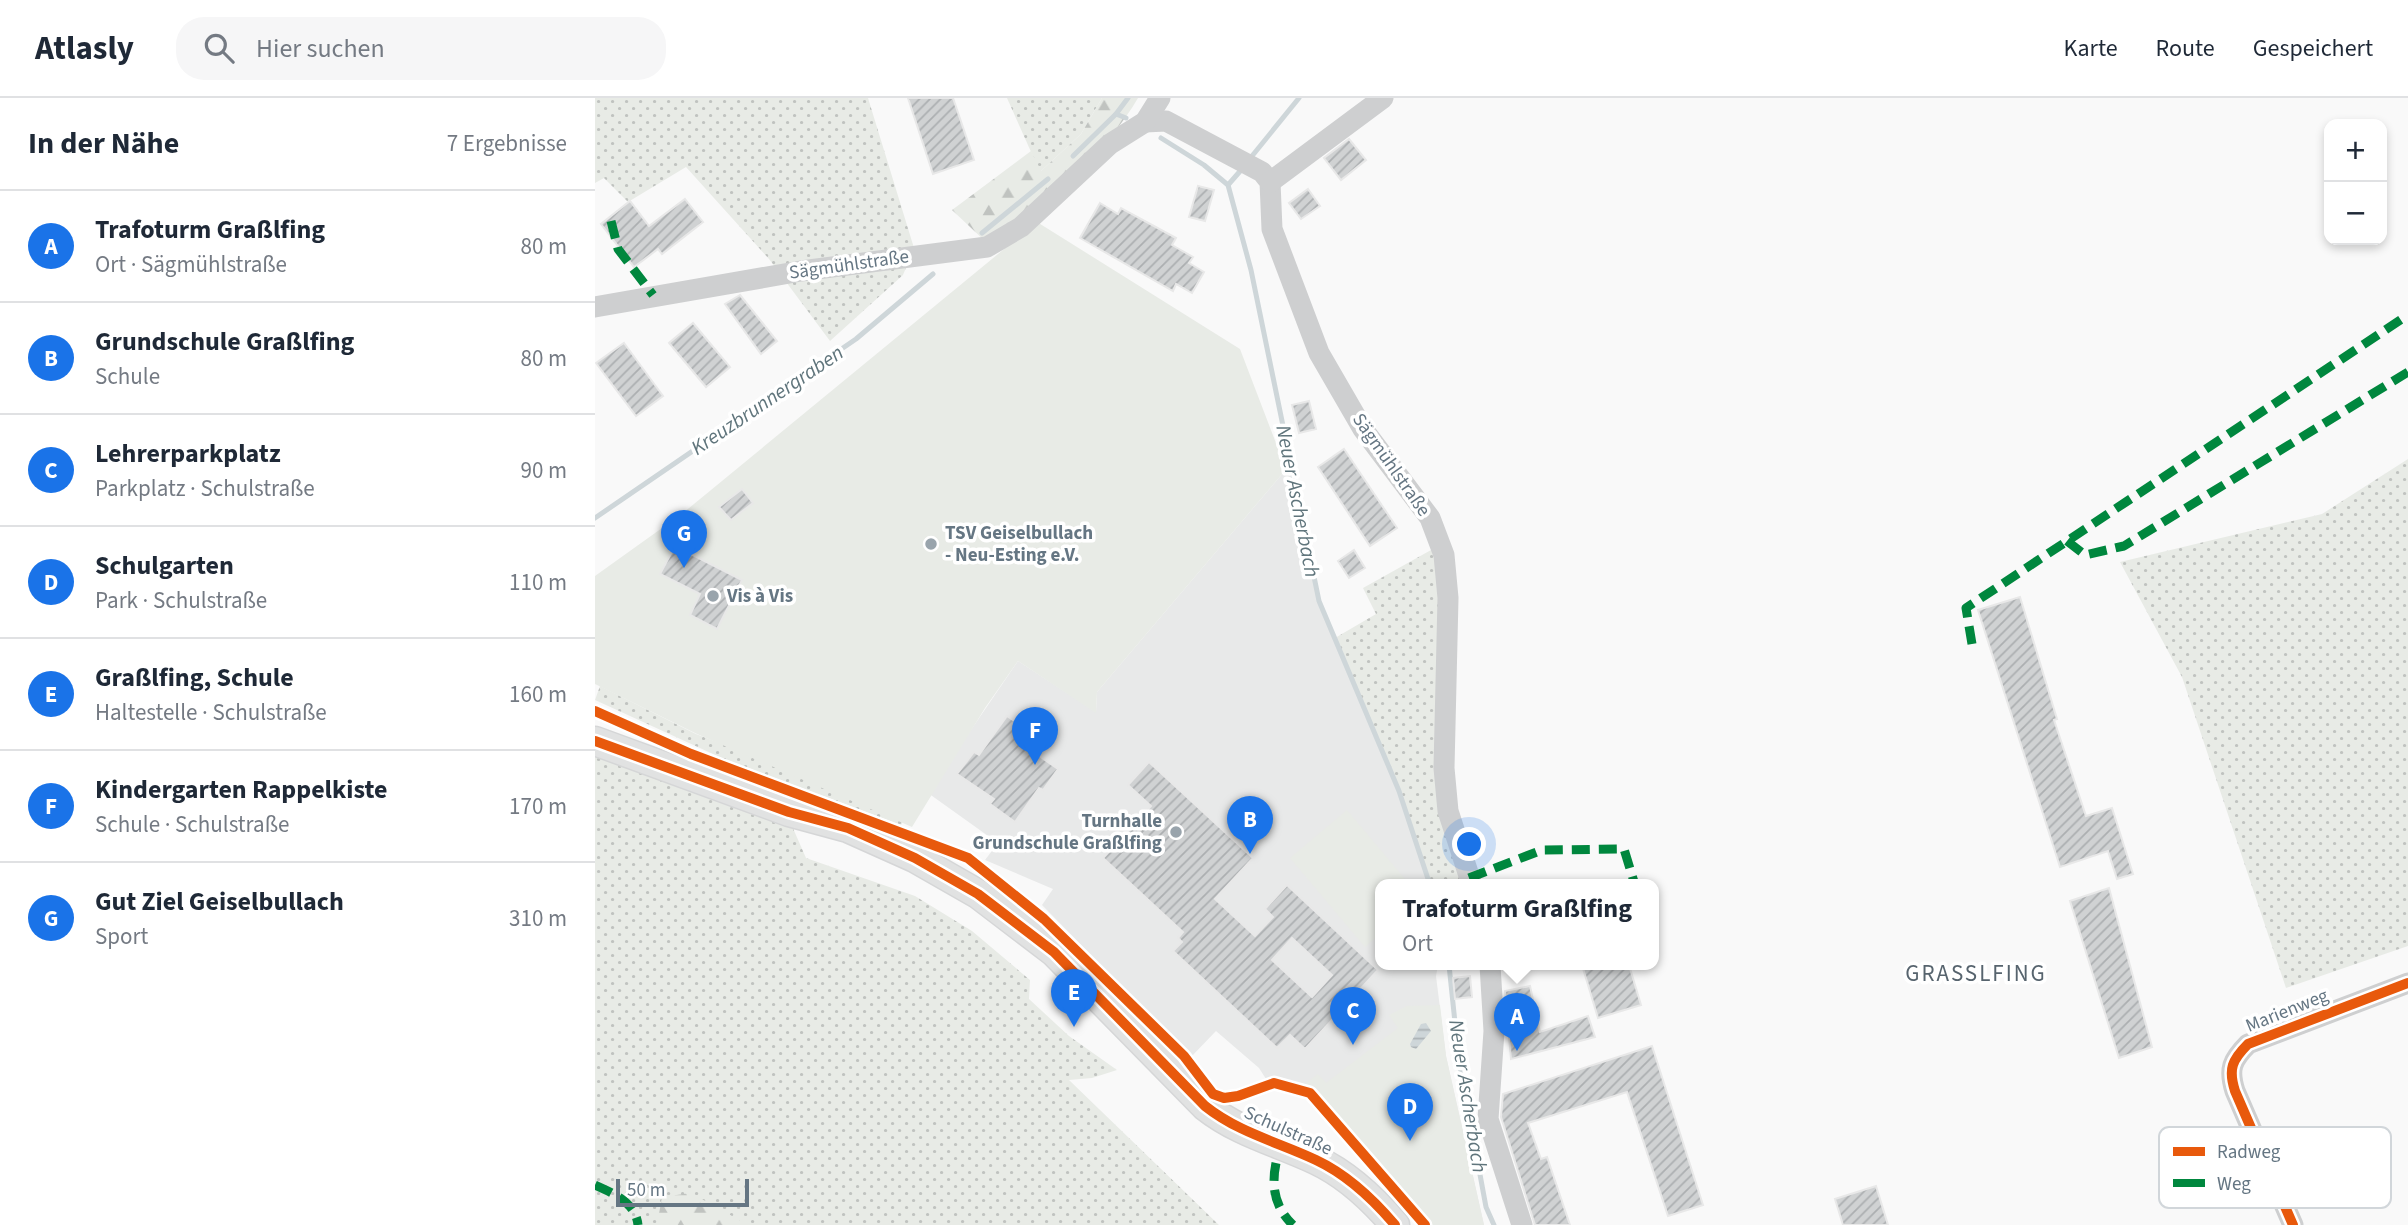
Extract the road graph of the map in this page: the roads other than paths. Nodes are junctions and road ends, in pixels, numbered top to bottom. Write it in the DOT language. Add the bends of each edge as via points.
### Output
graph roads {
  1 [pos="1160,98"];
  2 [pos="1383,98"];
  3 [pos="1145,122"];
  4 [pos="1266,177"];
  5 [pos="595,307"];
  6 [pos="595,741"];
  7 [pos="789,812"];
  8 [pos="1470,879"];
  9 [pos="1490,970"];
  10 [pos="2408,983"];
  11 [pos="2251,1127"];
  12 [pos="2286,1208"];
  13 [pos="1372,1225"];
  14 [pos="1395,1225"];
  15 [pos="1522,1225"];
  16 [pos="2293,1225"];
  1 -- 3 [label="street, Sägmühlstraße"];
  2 -- 4 [label="street"];
  3 -- 4 [label="street" via="1166,121"];
  3 -- 5 [label="street, Sägmühlstraße" via="1110,144 1021,227 987,247 801,271"];
  4 -- 8 [label="street, Sägmühlstraße" via="1272,229 1319,353 1363,429 1430,518 1444,555 1448,598 1445,779 1448,811"];
  6 -- 7 [label="street, Schulstraße"];
  7 -- 13 [label="street, Schulstraße" via="926,883 981,918 1046,970 1195,1119 1251,1154 1329,1187"];
  7 -- 14 [label="street, Schulstraße" via="848,828 915,858 978,894 1053,952 1225,1122 1338,1172"];
  9 -- 15 [label="street" via="1494,1031 1488,1119"];
  10 -- 11 [label="street, Marienweg" via="2248,1044 2232,1060 2230,1076"];
  12 -- 16 [label="street, Marienweg"];
}
